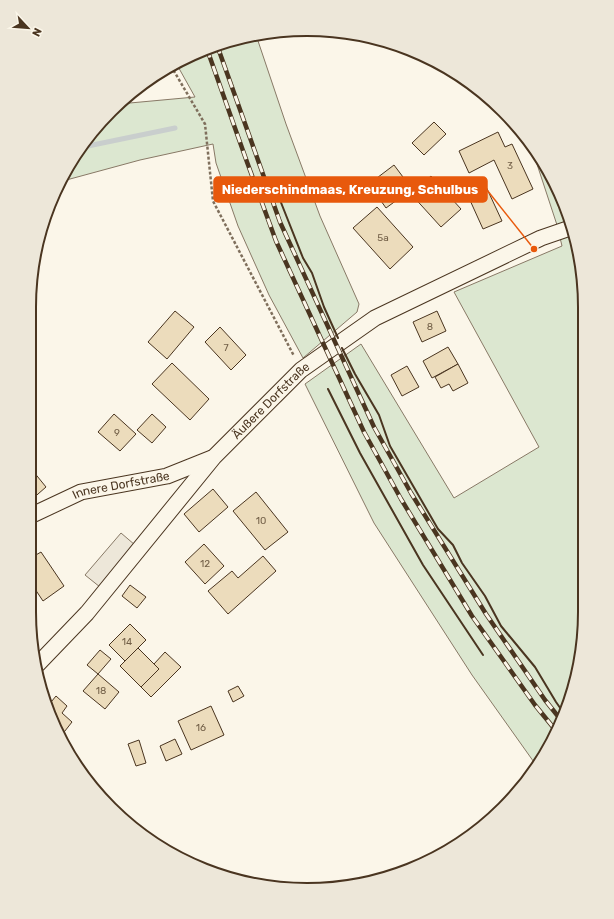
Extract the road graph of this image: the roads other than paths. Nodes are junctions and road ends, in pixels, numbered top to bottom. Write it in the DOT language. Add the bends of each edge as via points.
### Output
graph roads {
  1 [pos="567,229"];
  2 [pos="214,457"];
  3 [pos="36,513"];
  4 [pos="40,661"];
  1 -- 2 [label="street, Äußere Dorfstraße" via="541,238 375,318 301,370"];
  2 -- 3 [label="street, Innere Dorfstraße" via="167,476 80,492"];
  2 -- 4 [label="street, Äußere Dorfstraße" via="87,613"];
}
